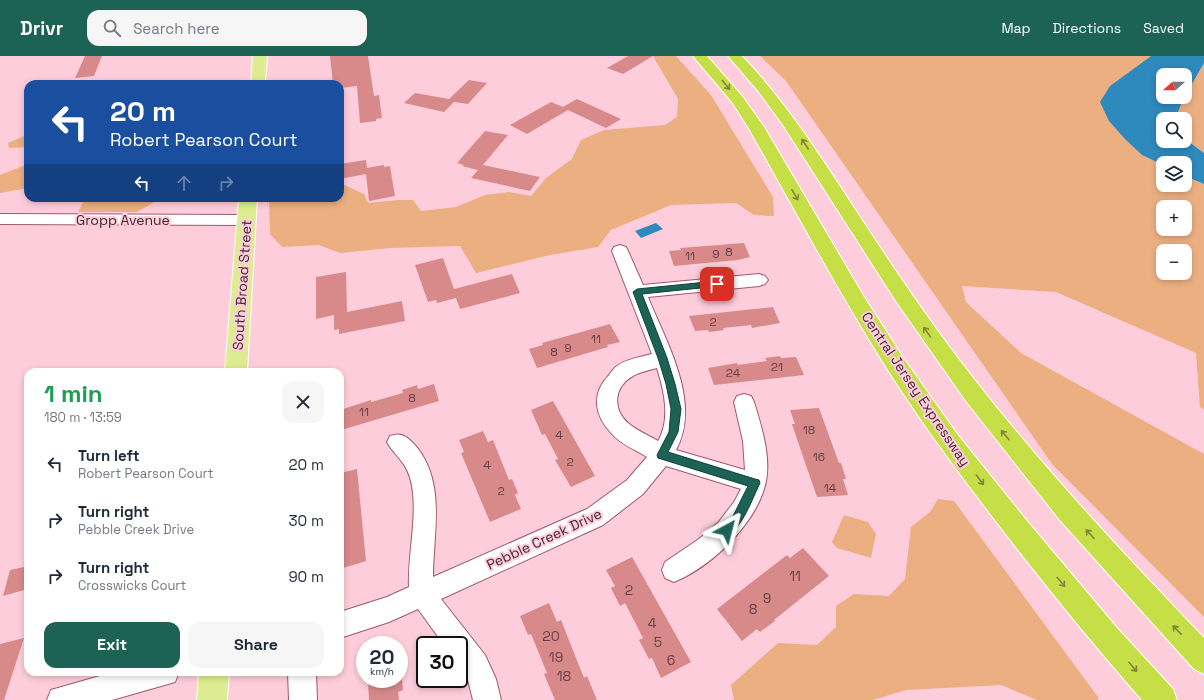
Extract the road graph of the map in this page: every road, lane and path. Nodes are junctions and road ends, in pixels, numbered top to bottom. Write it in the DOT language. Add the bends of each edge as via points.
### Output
graph roads {
  1 [pos="260,56"];
  2 [pos="700,56"];
  3 [pos="735,56"];
  4 [pos="258,80"];
  5 [pos="248,202"];
  6 [pos="0,219"];
  7 [pos="247,220"];
  8 [pos="620,251"];
  9 [pos="759,280"];
  10 [pos="637,292"];
  11 [pos="663,358"];
  12 [pos="236,368"];
  13 [pos="744,402"];
  14 [pos="398,442"];
  15 [pos="662,455"];
  16 [pos="755,483"];
  17 [pos="674,570"];
  18 [pos="422,594"];
  19 [pos="344,624"];
  20 [pos="1204,659"];
  21 [pos="150,676"];
  22 [pos="214,676"];
  23 [pos="302,676"];
  24 [pos="61,700"];
  25 [pos="212,700"];
  26 [pos="303,700"];
  27 [pos="487,700"];
  28 [pos="1162,700"];
  1 -- 4 [label="main road"];
  2 -- 28 [label="highway, Central Jersey Expressway, one-way" via="737,99 756,127 860,308 949,441 1018,530"];
  20 -- 3 [label="highway, one-way" via="1069,512 994,422 902,296 792,124"];
  5 -- 7 [label="main road, South Broad Street"];
  6 -- 7 [label="street, Gropp Avenue"];
  7 -- 12 [label="main road, South Broad Street"];
  8 -- 10 [label="street, Pebble Creek Drive"];
  9 -- 10 [label="street"];
  10 -- 11 [label="street, Pebble Creek Drive"];
  11 -- 15 [label="street, Pebble Creek Drive" via="676,409 673,432"];
  11 -- 15 [label="street" via="624,372 609,388 606,398 612,419 620,429"];
  13 -- 16 [label="street" via="756,452"];
  14 -- 18 [label="street" via="419,470 424,489"];
  15 -- 16 [label="street"];
  15 -- 18 [label="street, Pebble Creek Drive" via="642,482 595,518"];
  16 -- 17 [label="street" via="736,522 719,538"];
  18 -- 19 [label="street, Pebble Creek Drive"];
  18 -- 27 [label="street" via="473,661 482,680"];
  21 -- 24 [label="street"];
  22 -- 25 [label="main road"];
  23 -- 26 [label="street"];
}
